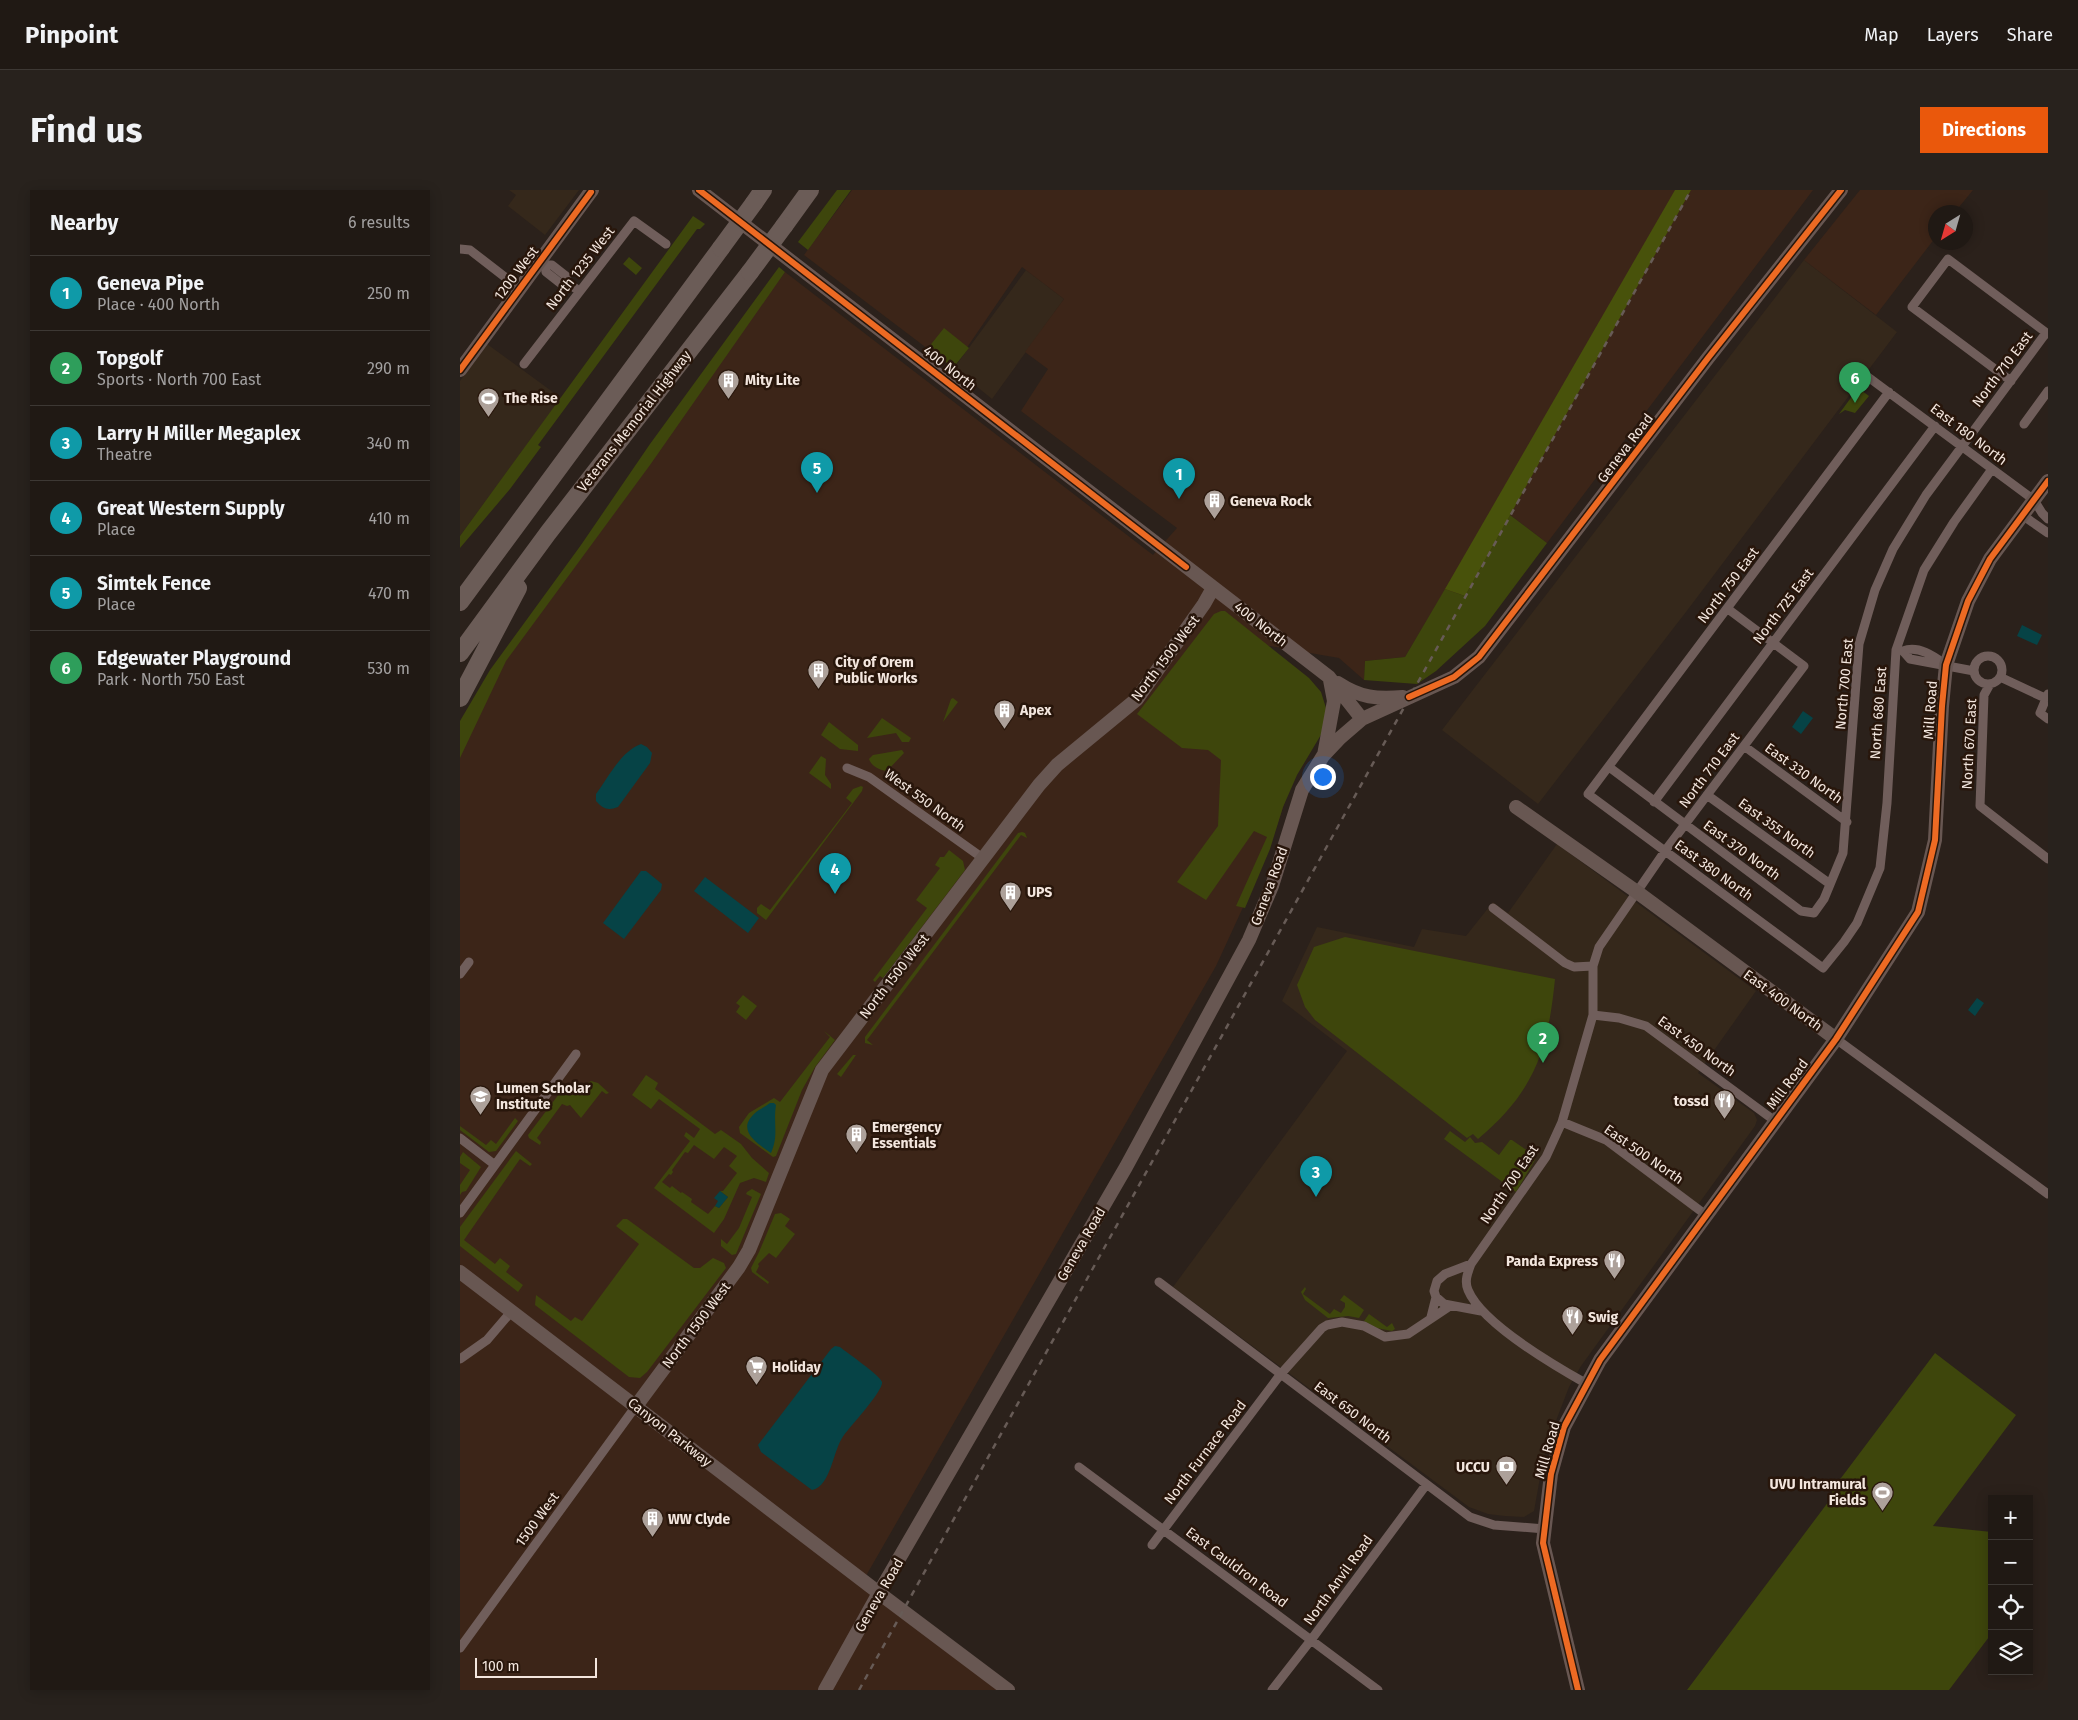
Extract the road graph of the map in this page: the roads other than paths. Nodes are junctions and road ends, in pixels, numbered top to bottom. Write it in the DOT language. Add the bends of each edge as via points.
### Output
graph roads {
  1 [pos="592,190"];
  2 [pos="699,190"];
  3 [pos="810,190"];
  4 [pos="1841,190"];
  5 [pos="758,197"];
  6 [pos="666,244"];
  7 [pos="460,249"];
  8 [pos="543,264"];
  9 [pos="519,288"];
  10 [pos="579,291"];
  11 [pos="2047,333"];
  12 [pos="524,364"];
  13 [pos="460,370"];
  14 [pos="1868,377"];
  15 [pos="2011,381"];
  16 [pos="2048,391"];
  17 [pos="1889,392"];
  18 [pos="2024,424"];
  19 [pos="1935,426"];
  20 [pos="1962,446"];
  21 [pos="1992,469"];
  22 [pos="2048,482"];
  23 [pos="2034,500"];
  24 [pos="2022,515"];
  25 [pos="2048,519"];
  26 [pos="516,527"];
  27 [pos="548,533"];
  28 [pos="2048,533"];
  29 [pos="460,583"];
  30 [pos="1214,588"];
  31 [pos="460,602"];
  32 [pos="1728,609"];
  33 [pos="1772,643"];
  34 [pos="460,653"];
  35 [pos="1946,665"];
  36 [pos="1974,671"];
  37 [pos="1329,677"];
  38 [pos="2000,677"];
  39 [pos="1990,684"];
  40 [pos="2046,696"];
  41 [pos="1409,697"];
  42 [pos="460,698"];
  43 [pos="2048,719"];
  44 [pos="1362,720"];
  45 [pos="1744,746"];
  46 [pos="1323,756"];
  47 [pos="1609,767"];
  48 [pos="847,768"];
  49 [pos="1588,794"];
  50 [pos="1707,795"];
  51 [pos="1654,802"];
  52 [pos="1516,807"];
  53 [pos="1847,822"];
  54 [pos="1685,825"];
  55 [pos="1665,851"];
  56 [pos="984,859"];
  57 [pos="2048,859"];
  58 [pos="1830,884"];
  59 [pos="1637,892"];
  60 [pos="1493,908"];
  61 [pos="1814,913"];
  62 [pos="469,962"];
  63 [pos="1593,966"];
  64 [pos="1823,968"];
  65 [pos="460,974"];
  66 [pos="1593,1016"];
  67 [pos="1836,1039"];
  68 [pos="576,1054"];
  69 [pos="1775,1121"];
  70 [pos="1562,1122"];
  71 [pos="460,1138"];
  72 [pos="495,1165"];
  73 [pos="2048,1194"];
  74 [pos="460,1213"];
  75 [pos="1706,1215"];
  76 [pos="1470,1264"];
  77 [pos="460,1272"];
  78 [pos="1445,1274"];
  79 [pos="1159,1282"];
  80 [pos="1467,1287"];
  81 [pos="1436,1297"];
  82 [pos="1452,1306"];
  83 [pos="1481,1311"];
  84 [pos="511,1312"];
  85 [pos="1431,1317"];
  86 [pos="460,1359"];
  87 [pos="1280,1374"];
  88 [pos="1587,1384"];
  89 [pos="636,1406"];
  90 [pos="1079,1467"];
  91 [pos="1426,1485"];
  92 [pos="1164,1529"];
  93 [pos="1545,1529"];
  94 [pos="1152,1545"];
  95 [pos="879,1593"];
  96 [pos="1311,1640"];
  97 [pos="460,1648"];
  98 [pos="825,1690"];
  99 [pos="1008,1690"];
  100 [pos="1272,1690"];
  101 [pos="1378,1690"];
  102 [pos="1578,1690"];
  1 -- 8 [label="main road, 1200 West"];
  2 -- 30 [label="main road, 400 North"];
  3 -- 27 [label="highway, Veterans Memorial Highway, bridge"];
  4 -- 41 [label="main road, Geneva Road" via="1479,657 1454,677"];
  5 -- 26 [label="highway, bridge"];
  6 -- 10 [label="street, North 1235 West" via="634,221"];
  7 -- 9 [label="street" via="470,250"];
  8 -- 9 [label="main road, 1200 West"];
  8 -- 10 [label="street" via="546,272 560,283 568,283"];
  9 -- 13 [label="main road, 1200 West"];
  10 -- 12 [label="street, North 1235 West"];
  11 -- 15 [label="street, North 710 East"];
  11 -- 15 [label="street" via="1948,259 1912,306"];
  14 -- 17 [label="street, East 180 North"];
  15 -- 20 [label="street, North 710 East"];
  16 -- 18 [label="street"];
  17 -- 19 [label="street, East 180 North"];
  17 -- 32 [label="street, North 750 East"];
  19 -- 20 [label="street, East 180 North"];
  19 -- 33 [label="street, North 725 East"];
  20 -- 21 [label="street, East 180 North"];
  20 -- 53 [label="street, North 700 East" via="1926,495 1893,549 1875,590 1859,644"];
  21 -- 23 [label="street, East 180 North"];
  21 -- 64 [label="street, North 680 East" via="1924,570 1899,641 1880,868 1857,922"];
  22 -- 23 [label="main road, Mill Road"];
  23 -- 24 [label="main road, Mill Road"];
  23 -- 25 [label="street, East 180 North"];
  24 -- 28 [label="street"];
  24 -- 35 [label="main road, Mill Road" via="1990,559 1972,593"];
  26 -- 29 [label="highway"];
  26 -- 31 [label="highway"];
  27 -- 34 [label="highway, Veterans Memorial Highway"];
  27 -- 42 [label="highway"];
  30 -- 37 [label="main road, 400 North"];
  30 -- 56 [label="main road, North 1500 West" via="1137,699 1057,765"];
  32 -- 33 [label="street"];
  32 -- 47 [label="street, North 750 East"];
  33 -- 45 [label="street, North 710 East" via="1804,666"];
  33 -- 51 [label="street, North 725 East"];
  35 -- 36 [label="street"];
  35 -- 67 [label="main road, Mill Road" via="1935,840 1918,912"];
  36 -- 38 [label="street" via="1976,662 1984,656 1994,656 2001,663"];
  36 -- 39 [label="street" via="1981,682"];
  37 -- 41 [label="main road" via="1354,694"];
  37 -- 44 [label="main road, 400 North"];
  37 -- 46 [label="main road" via="1334,701"];
  38 -- 39 [label="street"];
  38 -- 40 [label="street"];
  39 -- 57 [label="street, North 670 East" via="1984,695 1980,806"];
  40 -- 43 [label="street" via="2040,712"];
  41 -- 44 [label="main road, Geneva Road"];
  44 -- 46 [label="main road, Geneva Road"];
  45 -- 50 [label="street, North 710 East"];
  45 -- 53 [label="street, East 330 North"];
  46 -- 95 [label="main road, Geneva Road" via="1302,790 1272,886 1249,940 1126,1167"];
  47 -- 49 [label="street, North 750 East"];
  47 -- 51 [label="street, East 370 North"];
  48 -- 56 [label="street, West 550 North" via="869,777"];
  49 -- 55 [label="street, East 380 North"];
  50 -- 54 [label="street, North 710 East"];
  50 -- 58 [label="street, East 355 North"];
  51 -- 54 [label="street, East 370 North"];
  52 -- 59 [label="main road, East 400 North"];
  53 -- 58 [label="street, North 700 East" via="1844,853"];
  54 -- 55 [label="street, North 710 East"];
  54 -- 61 [label="street, East 370 North" via="1801,911"];
  55 -- 59 [label="street, North 710 East"];
  55 -- 64 [label="street, East 380 North"];
  56 -- 89 [label="main road, North 1500 West" via="822,1070 749,1250"];
  58 -- 61 [label="street, North 700 East"];
  59 -- 63 [label="street, North 700 East" via="1599,947"];
  59 -- 67 [label="main road, East 400 North"];
  60 -- 63 [label="street" via="1565,962 1574,967"];
  62 -- 65 [label="street"];
  63 -- 66 [label="street, North 700 East"];
  66 -- 69 [label="street, East 450 North" via="1619,1018 1646,1026"];
  66 -- 70 [label="street, North 700 East"];
  67 -- 69 [label="main road, Mill Road"];
  67 -- 73 [label="street, East 400 North"];
  68 -- 72 [label="street"];
  69 -- 75 [label="main road, Mill Road"];
  70 -- 75 [label="street, East 500 North" via="1606,1140"];
  70 -- 76 [label="street, North 700 East" via="1546,1157"];
  71 -- 72 [label="street"];
  72 -- 74 [label="street"];
  75 -- 88 [label="main road, Mill Road" via="1600,1360"];
  76 -- 78 [label="street"];
  76 -- 80 [label="street"];
  77 -- 84 [label="main road, Canyon Parkway"];
  78 -- 80 [label="street" via="1460,1276"];
  78 -- 81 [label="street" via="1437,1281"];
  79 -- 87 [label="street, East 650 North"];
  80 -- 82 [label="street" via="1464,1299"];
  80 -- 83 [label="street"];
  81 -- 82 [label="street"];
  81 -- 85 [label="street"];
  82 -- 83 [label="street"];
  82 -- 85 [label="street"];
  83 -- 88 [label="street" via="1545,1360"];
  84 -- 86 [label="street" via="487,1340"];
  84 -- 89 [label="main road, Canyon Parkway"];
  85 -- 87 [label="street" via="1408,1334 1386,1338 1357,1324 1327,1325"];
  87 -- 91 [label="street, East 650 North"];
  87 -- 92 [label="street, North Furnace Road"];
  88 -- 93 [label="main road, Mill Road" via="1564,1427 1551,1474"];
  89 -- 95 [label="main road, Canyon Parkway"];
  89 -- 97 [label="street, 1500 West"];
  90 -- 92 [label="street, East Cauldron Road"];
  91 -- 93 [label="street, East 650 North" via="1470,1517 1494,1525"];
  91 -- 96 [label="street, North Anvil Road"];
  92 -- 94 [label="street, North Furnace Road"];
  92 -- 96 [label="street, East Cauldron Road"];
  93 -- 102 [label="main road, Mill Road" via="1543,1543"];
  95 -- 98 [label="main road, Geneva Road"];
  95 -- 99 [label="main road, Canyon Parkway"];
  96 -- 100 [label="street, North Anvil Road"];
  96 -- 101 [label="street, East Cauldron Road"];
}
